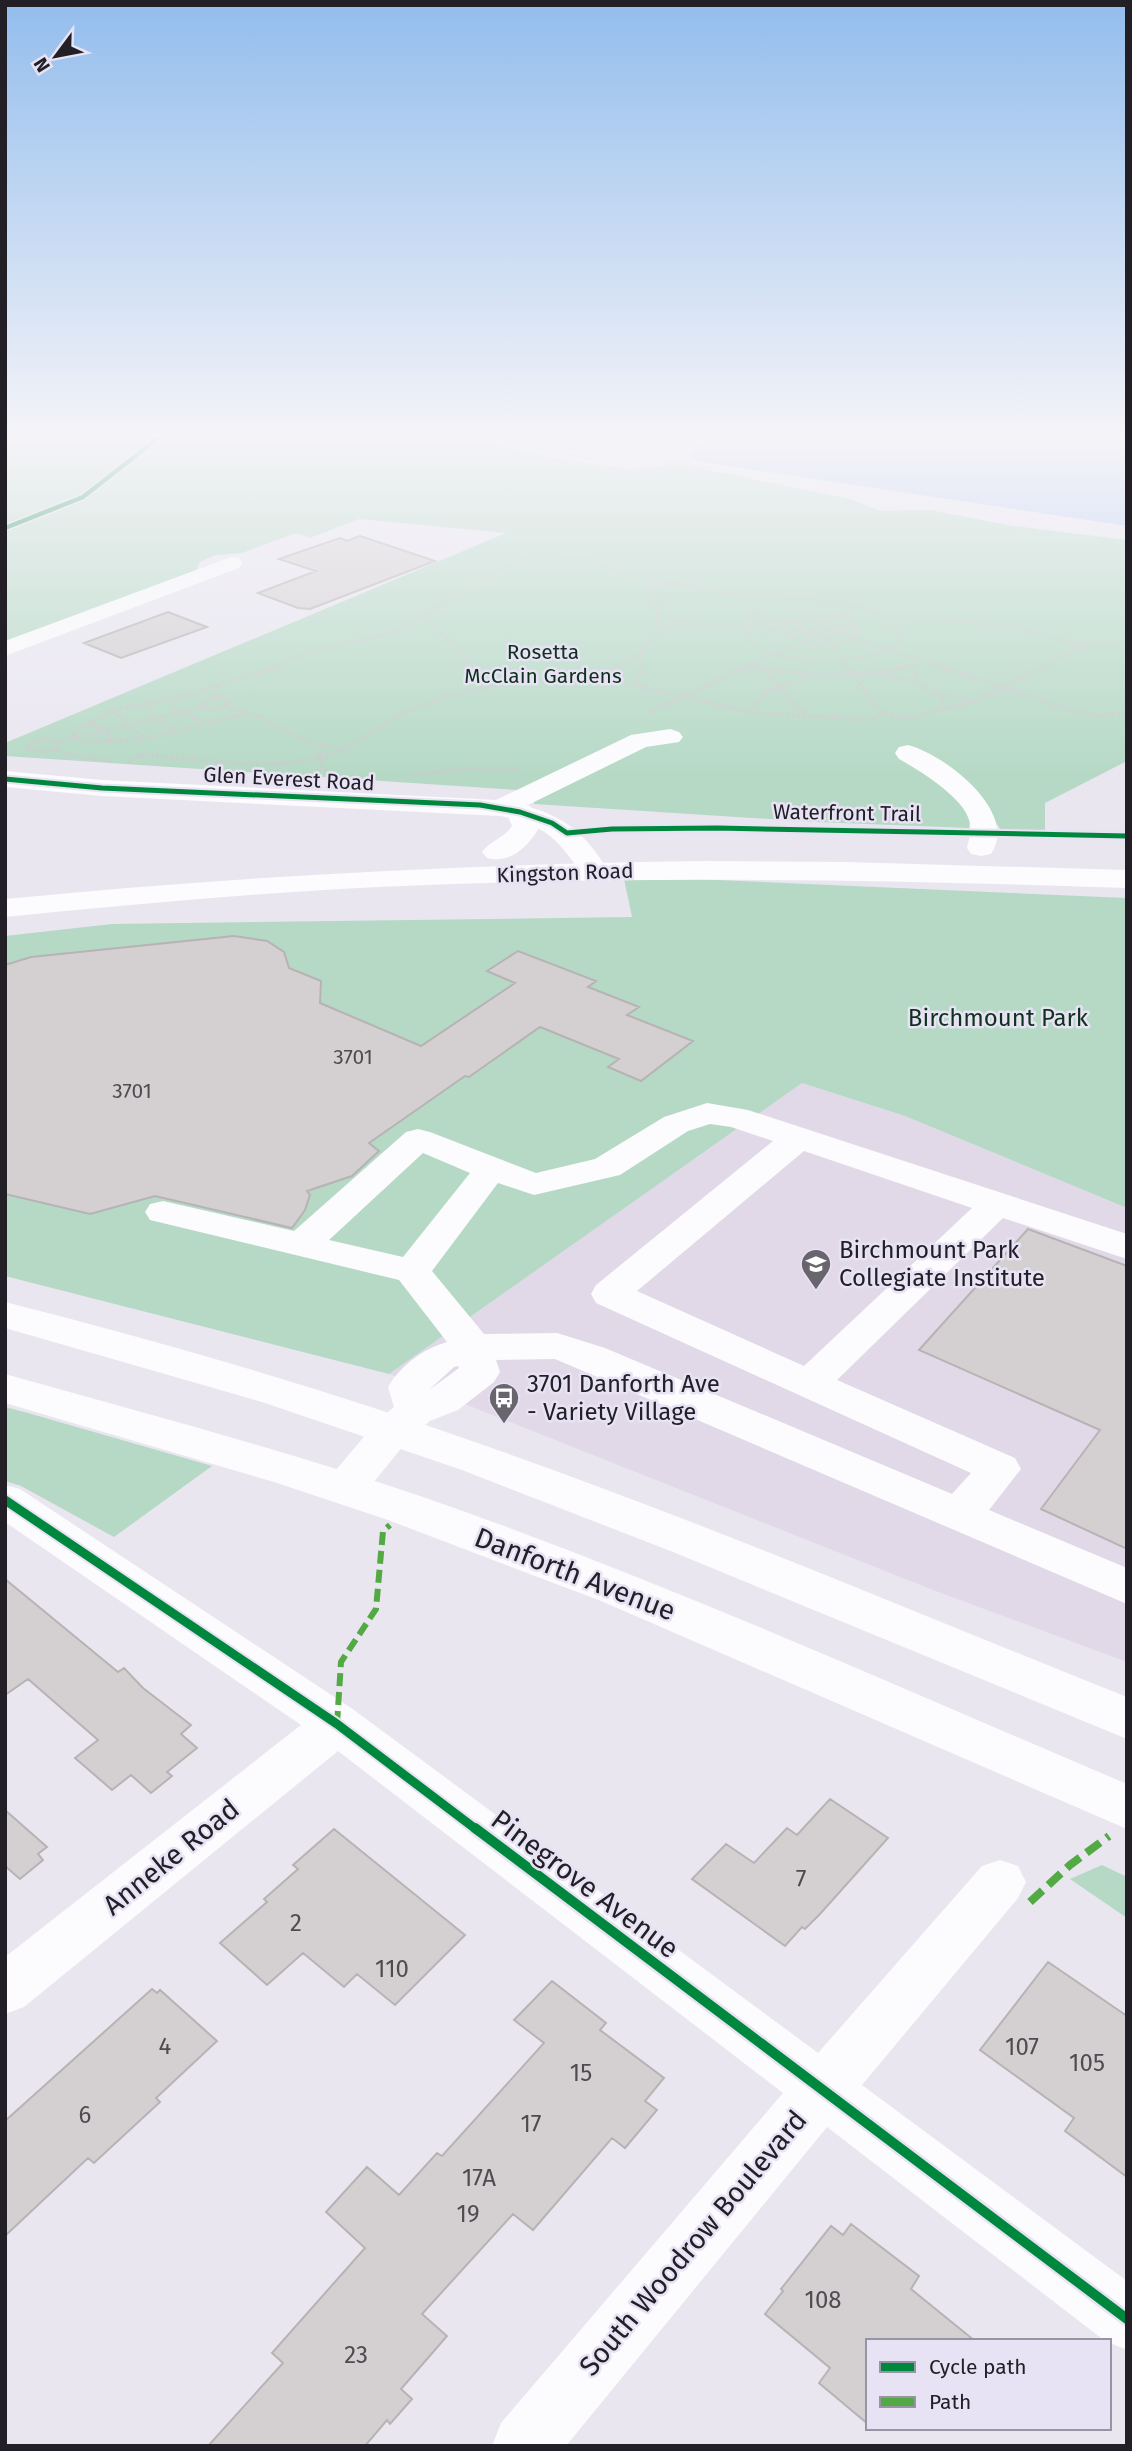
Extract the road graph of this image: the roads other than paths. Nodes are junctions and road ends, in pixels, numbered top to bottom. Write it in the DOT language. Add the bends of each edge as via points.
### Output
graph roads {
  1 [pos="231,564"];
  2 [pos="5,649"];
  3 [pos="670,737"];
  4 [pos="908,753"];
  5 [pos="5,779"];
  6 [pos="510,810"];
  7 [pos="981,848"];
  8 [pos="497,852"];
  9 [pos="1127,854"];
  10 [pos="588,860"];
  11 [pos="1127,879"];
  12 [pos="5,881"];
  13 [pos="5,908"];
  14 [pos="798,1138"];
  15 [pos="491,1169"];
  16 [pos="997,1204"];
  17 [pos="163,1212"];
  18 [pos="301,1245"];
  19 [pos="1127,1247"];
  20 [pos="412,1270"];
  21 [pos="5,1315"];
  22 [pos="473,1347"];
  23 [pos="809,1384"];
  24 [pos="5,1388"];
  25 [pos="405,1420"];
  26 [pos="345,1488"];
  27 [pos="5,1500"];
  28 [pos="959,1515"];
  29 [pos="1127,1587"];
  30 [pos="1127,1719"];
  31 [pos="337,1724"];
  32 [pos="1127,1807"];
  33 [pos="1000,1882"];
  34 [pos="5,1990"];
  35 [pos="822,2089"];
  36 [pos="1127,2319"];
  37 [pos="524,2446"];
  1 -- 2 [label="street"];
  3 -- 6 [label="street" via="640,740"];
  4 -- 7 [label="street" via="931,765 981,816"];
  5 -- 6 [label="street, Glen Everest Road"];
  6 -- 8 [label="main road" via="526,826 509,846"];
  6 -- 10 [label="street, Glen Everest Road" via="567,832"];
  7 -- 9 [label="main road, Kingston Road"];
  7 -- 10 [label="main road, Kingston Road"];
  8 -- 10 [label="main road, Kingston Road"];
  8 -- 12 [label="main road, Kingston Road"];
  10 -- 11 [label="main road, Kingston Road"];
  10 -- 13 [label="main road, Kingston Road"];
  14 -- 15 [label="street" via="736,1117 707,1113 676,1124 607,1167 534,1184"];
  14 -- 16 [label="street"];
  14 -- 23 [label="street" via="610,1294"];
  15 -- 18 [label="street" via="418,1139"];
  15 -- 20 [label="street"];
  16 -- 19 [label="street"];
  16 -- 23 [label="street"];
  17 -- 18 [label="street"];
  18 -- 20 [label="street"];
  20 -- 22 [label="street"];
  21 -- 25 [label="main road"];
  22 -- 25 [label="street" via="480,1372 444,1400"];
  22 -- 28 [label="street" via="556,1346 592,1357"];
  23 -- 28 [label="street" via="1000,1469"];
  24 -- 26 [label="main road, Danforth Avenue"];
  25 -- 26 [label="street"];
  25 -- 30 [label="main road" via="542,1483"];
  26 -- 32 [label="main road, Danforth Avenue" via="618,1588"];
  27 -- 31 [label="street, Pinegrove Avenue"];
  28 -- 29 [label="street"];
  31 -- 34 [label="street, Anneke Road"];
  31 -- 35 [label="street, Pinegrove Avenue"];
  33 -- 35 [label="street, South Woodrow Boulevard"];
  35 -- 36 [label="street, Pinegrove Avenue"];
  35 -- 37 [label="street, South Woodrow Boulevard"];
}
